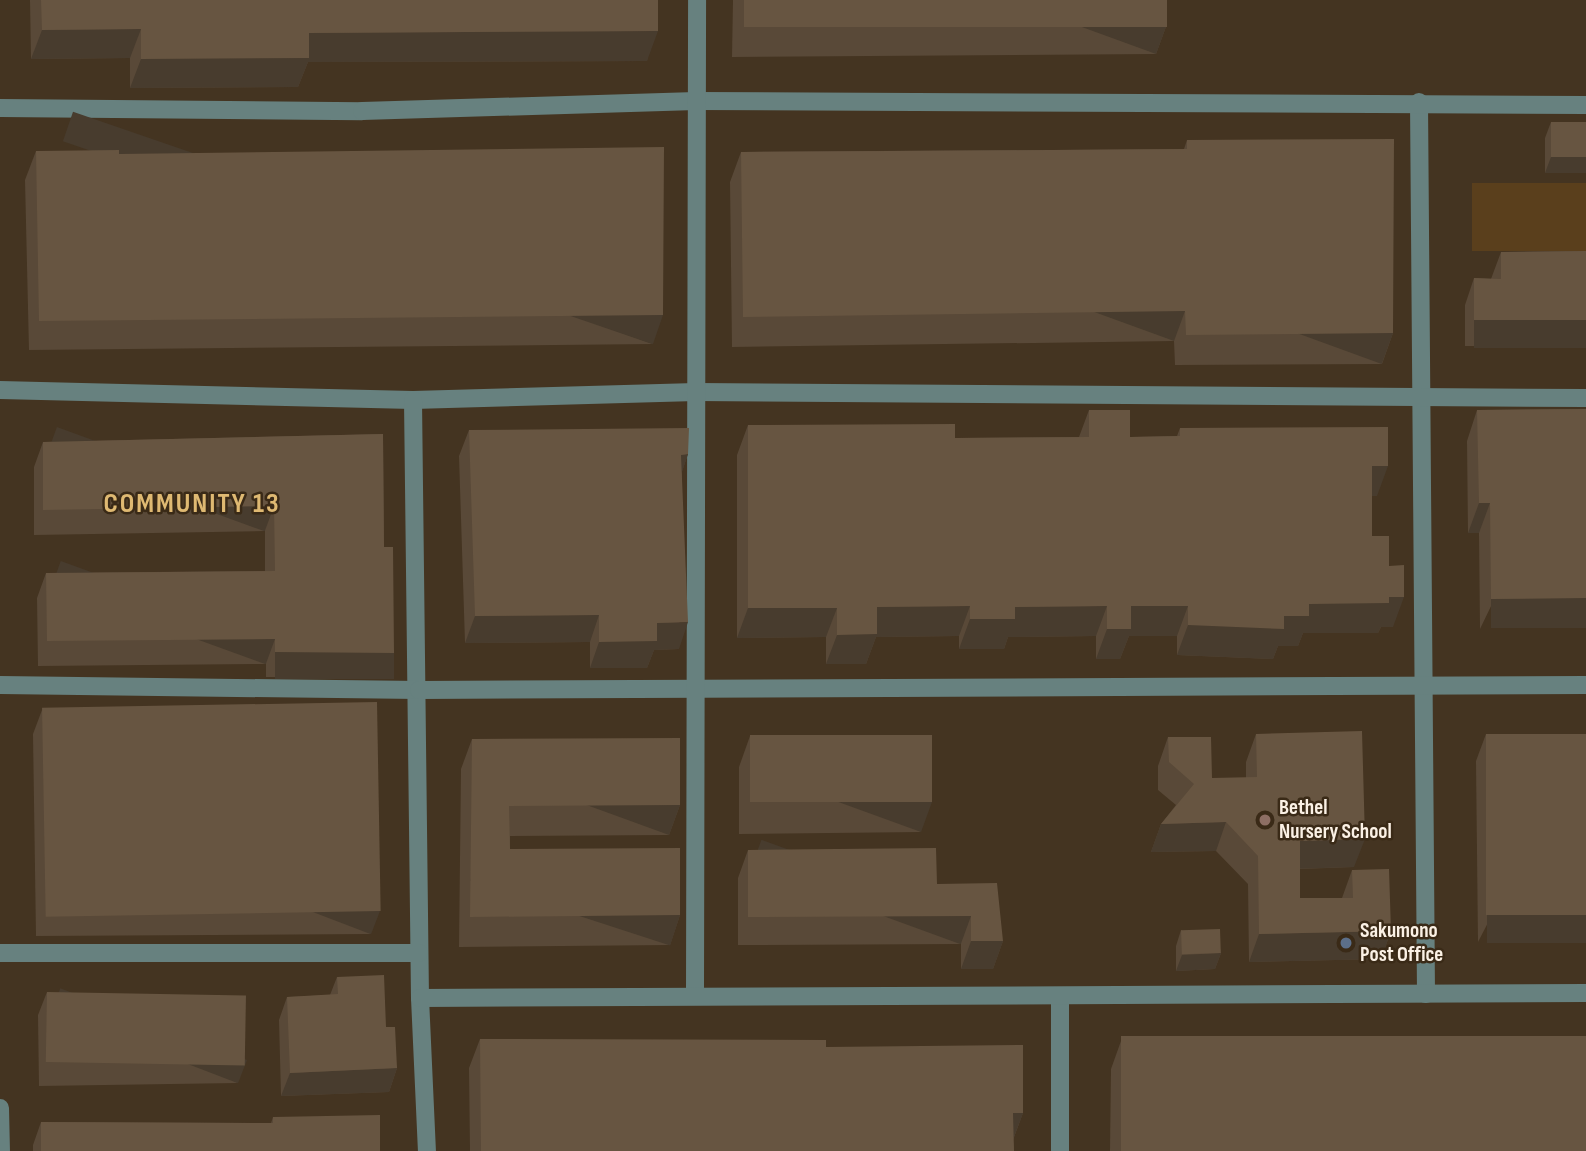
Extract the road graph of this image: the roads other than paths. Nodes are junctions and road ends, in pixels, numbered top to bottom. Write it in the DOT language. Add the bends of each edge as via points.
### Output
graph roads {
  1 [pos="697,0"];
  2 [pos="696,101"];
  3 [pos="1419,102"];
  4 [pos="1586,105"];
  5 [pos="0,108"];
  6 [pos="0,390"];
  7 [pos="696,392"];
  8 [pos="1422,398"];
  9 [pos="1586,398"];
  10 [pos="413,400"];
  11 [pos="0,685"];
  12 [pos="1586,685"];
  13 [pos="1426,687"];
  14 [pos="696,688"];
  15 [pos="419,690"];
  16 [pos="0,953"];
  17 [pos="419,953"];
  18 [pos="1586,993"];
  19 [pos="695,994"];
  20 [pos="1426,994"];
  21 [pos="1059,996"];
  22 [pos="419,998"];
  23 [pos="0,1108"];
  24 [pos="1,1151"];
  25 [pos="427,1151"];
  26 [pos="1060,1151"];
  1 -- 2 [label="street"];
  2 -- 3 [label="street"];
  2 -- 5 [label="street" via="362,111"];
  2 -- 7 [label="street"];
  3 -- 4 [label="street"];
  3 -- 8 [label="street"];
  6 -- 10 [label="street"];
  7 -- 8 [label="street"];
  7 -- 10 [label="street"];
  7 -- 14 [label="street"];
  8 -- 9 [label="street"];
  8 -- 13 [label="street"];
  10 -- 15 [label="street"];
  11 -- 15 [label="street"];
  12 -- 13 [label="street"];
  13 -- 14 [label="street"];
  13 -- 20 [label="street"];
  14 -- 15 [label="street"];
  14 -- 19 [label="street"];
  15 -- 17 [label="street"];
  16 -- 17 [label="street"];
  17 -- 22 [label="street"];
  18 -- 20 [label="street"];
  19 -- 21 [label="street"];
  19 -- 22 [label="street"];
  20 -- 21 [label="street"];
  21 -- 26 [label="street"];
  22 -- 25 [label="street"];
  23 -- 24 [label="street"];
}
